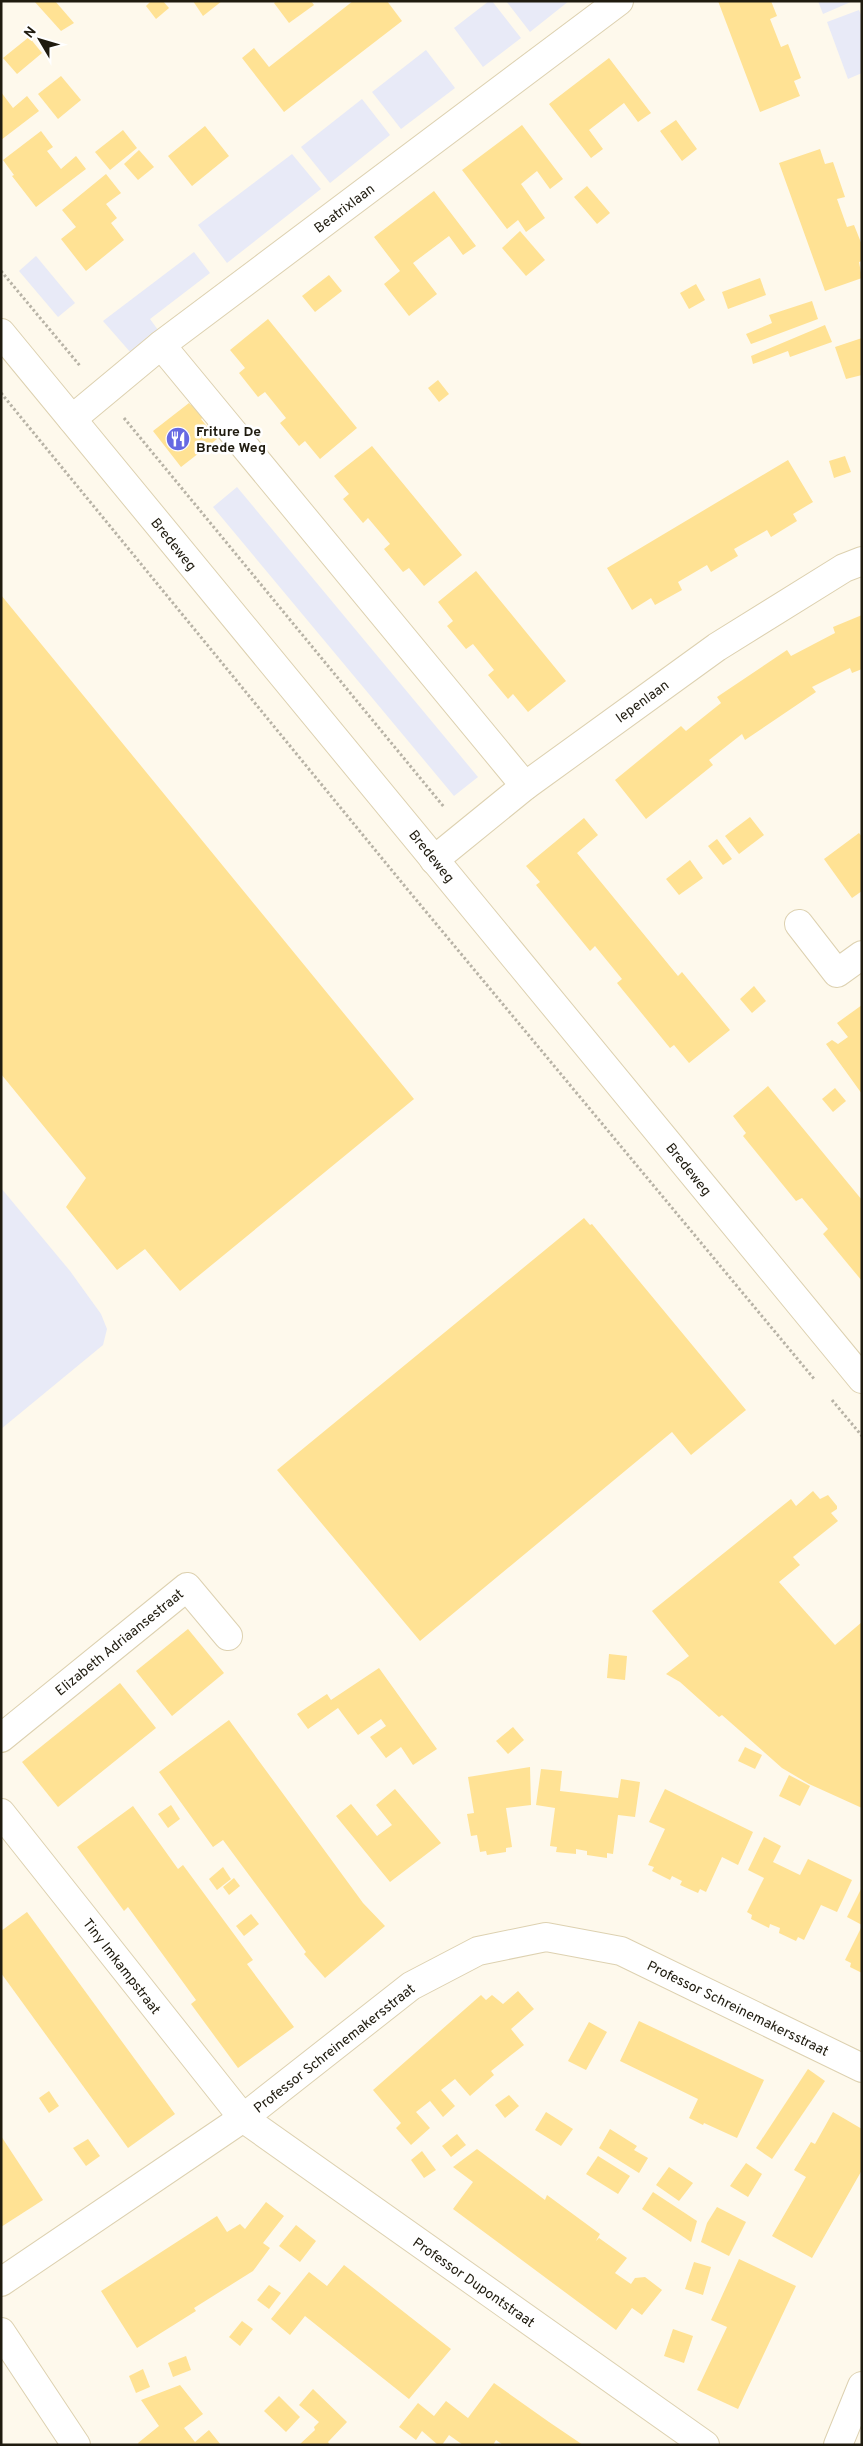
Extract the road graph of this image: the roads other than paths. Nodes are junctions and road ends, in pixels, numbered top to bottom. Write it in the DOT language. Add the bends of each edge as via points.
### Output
graph roads {
  1 [pos="619,1"];
  2 [pos="1,333"];
  3 [pos="161,345"];
  4 [pos="72,419"];
  5 [pos="862,561"];
  6 [pos="525,786"];
  7 [pos="434,860"];
  8 [pos="799,924"];
  9 [pos="862,955"];
  10 [pos="862,1380"];
  11 [pos="228,1636"];
  12 [pos="1,1738"];
  13 [pos="1,1813"];
  14 [pos="862,2068"];
  15 [pos="243,2118"];
  16 [pos="1,2282"];
  17 [pos="1,2332"];
  18 [pos="862,2386"];
  19 [pos="76,2445"];
  20 [pos="705,2445"];
  21 [pos="838,2445"];
  1 -- 3 [label="street, Beatrixlaan"];
  2 -- 4 [label="street, Bredeweg"];
  3 -- 4 [label="street, Beatrixlaan"];
  3 -- 6 [label="street"];
  4 -- 7 [label="street, Bredeweg"];
  5 -- 6 [label="street, Iepenlaan" via="844,568 717,647"];
  6 -- 7 [label="street, Iepenlaan"];
  7 -- 10 [label="street, Bredeweg"];
  8 -- 9 [label="street" via="837,973"];
  11 -- 12 [label="street, Elizabeth Adriaansestraat" via="187,1587"];
  13 -- 15 [label="street, Tiny Imkampstraat"];
  14 -- 15 [label="street, Professor Schreinemakersstraat" via="621,1951 546,1937 478,1951 411,1986"];
  15 -- 16 [label="street, Professor Schreinemakersstraat"];
  15 -- 20 [label="street, Professor Dupontstraat"];
  17 -- 19 [label="street"];
  18 -- 21 [label="street"];
}
